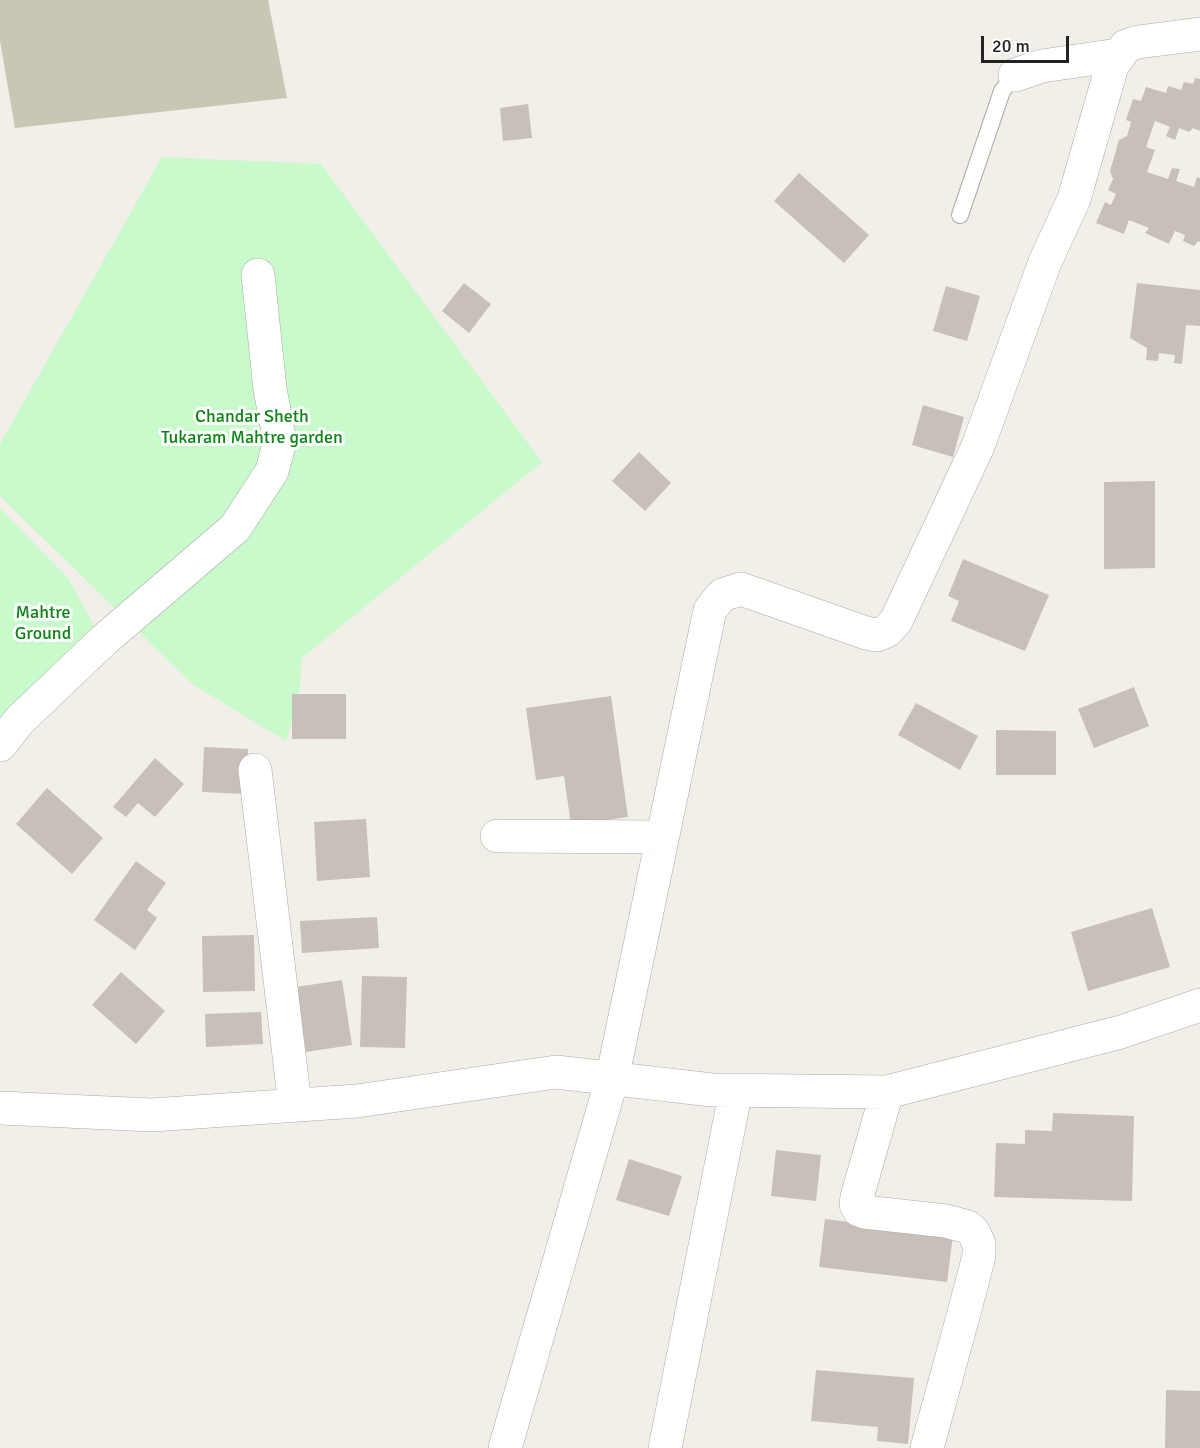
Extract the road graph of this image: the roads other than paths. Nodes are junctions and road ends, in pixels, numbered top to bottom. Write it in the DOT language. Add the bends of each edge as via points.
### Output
graph roads {
  1 [pos="1200,34"];
  2 [pos="1118,55"];
  3 [pos="1015,75"];
  4 [pos="960,215"];
  5 [pos="258,275"];
  6 [pos="0,745"];
  7 [pos="255,770"];
  8 [pos="497,836"];
  9 [pos="662,837"];
  10 [pos="1200,1005"];
  11 [pos="612,1079"];
  12 [pos="736,1090"];
  13 [pos="887,1092"];
  14 [pos="295,1105"];
  15 [pos="0,1108"];
  16 [pos="505,1448"];
  17 [pos="665,1448"];
  18 [pos="927,1448"];
  1 -- 2 [label="street" via="1138,42 1126,46"];
  2 -- 3 [label="street" via="1042,66"];
  2 -- 9 [label="street" via="1074,199 1045,262 978,446 896,621 877,635 741,589 722,595 710,610"];
  3 -- 4 [label="lane" via="1002,91"];
  5 -- 6 [label="street" via="270,389 280,441 272,471 235,528 104,640 20,720"];
  7 -- 14 [label="street"];
  8 -- 9 [label="street"];
  9 -- 11 [label="street"];
  10 -- 13 [label="street" via="1121,1032"];
  11 -- 12 [label="street"];
  11 -- 14 [label="street" via="556,1072 357,1101"];
  11 -- 16 [label="street"];
  12 -- 13 [label="street"];
  12 -- 17 [label="street"];
  13 -- 18 [label="street" via="857,1197 859,1210 968,1227 979,1244"];
  14 -- 15 [label="street" via="152,1115"];
}
